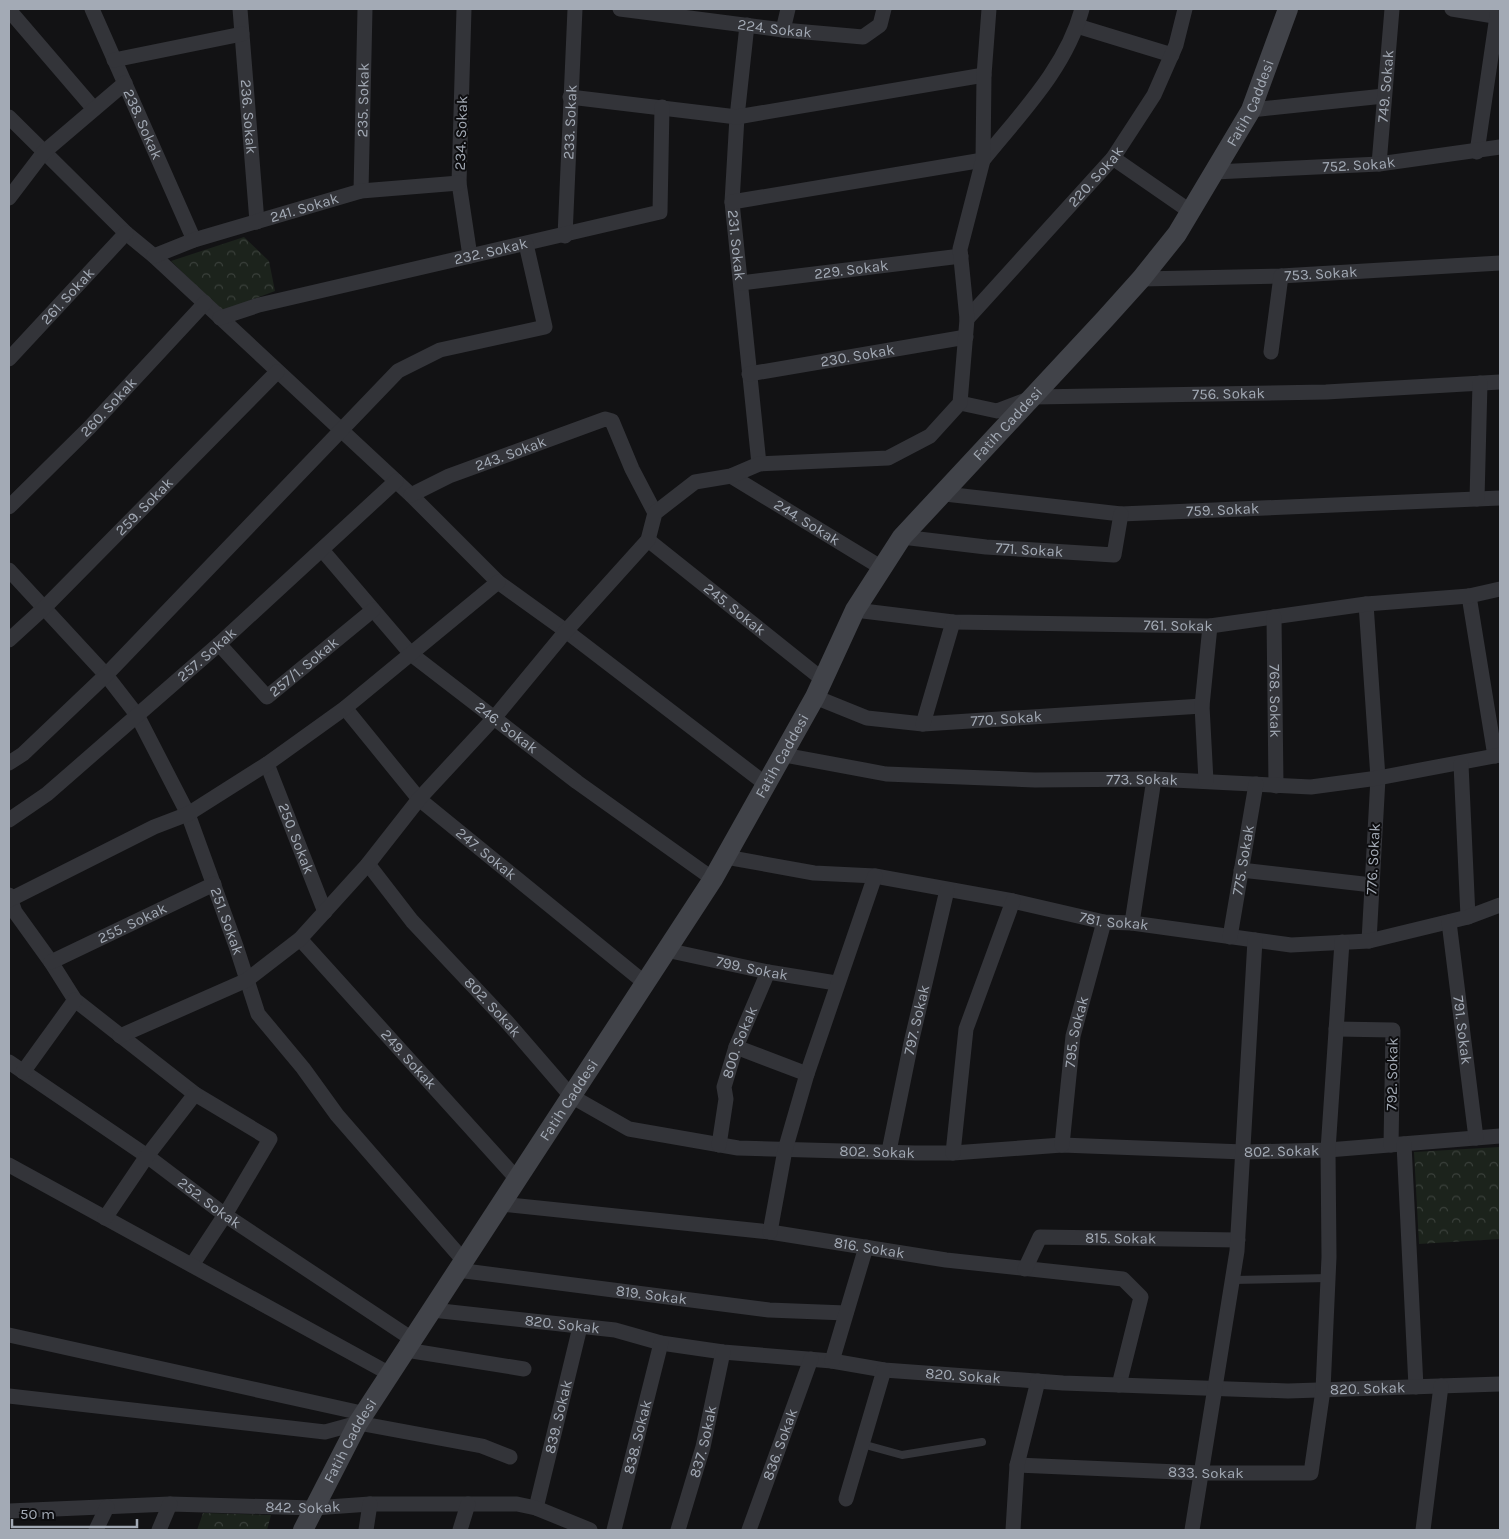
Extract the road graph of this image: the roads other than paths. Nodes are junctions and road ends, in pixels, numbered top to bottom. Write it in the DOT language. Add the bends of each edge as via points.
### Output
graph roads {
  1 [pos="92,9"];
  2 [pos="240,9"];
  3 [pos="365,9"];
  4 [pos="464,9"];
  5 [pos="575,9"];
  6 [pos="620,9"];
  7 [pos="788,9"];
  8 [pos="884,9"];
  9 [pos="990,9"];
  10 [pos="1082,9"];
  11 [pos="1185,9"];
  12 [pos="1288,9"];
  13 [pos="1392,9"];
  14 [pos="1452,9"];
  15 [pos="9,10"];
  16 [pos="1498,14"];
  17 [pos="747,25"];
  18 [pos="1077,26"];
  19 [pos="783,30"];
  20 [pos="242,34"];
  21 [pos="1172,55"];
  22 [pos="114,60"];
  23 [pos="984,75"];
  24 [pos="125,83"];
  25 [pos="1384,96"];
  26 [pos="570,98"];
  27 [pos="662,107"];
  28 [pos="94,109"];
  29 [pos="1251,110"];
  30 [pos="9,117"];
  31 [pos="737,117"];
  32 [pos="1500,148"];
  33 [pos="44,152"];
  34 [pos="1477,152"];
  35 [pos="1113,158"];
  36 [pos="983,160"];
  37 [pos="1379,164"];
  38 [pos="1215,172"];
  39 [pos="459,183"];
  40 [pos="361,190"];
  41 [pos="9,198"];
  42 [pos="732,202"];
  43 [pos="1191,212"];
  44 [pos="257,222"];
  45 [pos="126,233"];
  46 [pos="565,236"];
  47 [pos="194,240"];
  48 [pos="526,244"];
  49 [pos="154,256"];
  50 [pos="470,256"];
  51 [pos="961,256"];
  52 [pos="1500,263"];
  53 [pos="1281,276"];
  54 [pos="1141,279"];
  55 [pos="741,283"];
  56 [pos="205,303"];
  57 [pos="220,318"];
  58 [pos="967,319"];
  59 [pos="966,338"];
  60 [pos="1271,352"];
  61 [pos="9,359"];
  62 [pos="277,372"];
  63 [pos="749,374"];
  64 [pos="1500,382"];
  65 [pos="1480,383"];
  66 [pos="1034,397"];
  67 [pos="960,403"];
  68 [pos="340,431"];
  69 [pos="759,464"];
  70 [pos="731,476"];
  71 [pos="396,481"];
  72 [pos="945,494"];
  73 [pos="411,495"];
  74 [pos="1500,498"];
  75 [pos="1477,499"];
  76 [pos="9,507"];
  77 [pos="655,513"];
  78 [pos="1121,514"];
  79 [pos="902,537"];
  80 [pos="648,540"];
  81 [pos="323,551"];
  82 [pos="882,568"];
  83 [pos="9,570"];
  84 [pos="498,582"];
  85 [pos="1500,589"];
  86 [pos="1469,596"];
  87 [pos="1366,604"];
  88 [pos="44,608"];
  89 [pos="373,610"];
  90 [pos="855,610"];
  91 [pos="1274,617"];
  92 [pos="953,622"];
  93 [pos="1210,626"];
  94 [pos="566,631"];
  95 [pos="9,640"];
  96 [pos="219,644"];
  97 [pos="411,654"];
  98 [pos="106,675"];
  99 [pos="819,688"];
  100 [pos="1202,706"];
  101 [pos="345,708"];
  102 [pos="137,715"];
  103 [pos="495,717"];
  104 [pos="923,724"];
  105 [pos="784,755"];
  106 [pos="1498,755"];
  107 [pos="9,764"];
  108 [pos="266,764"];
  109 [pos="1461,764"];
  110 [pos="1154,778"];
  111 [pos="1378,778"];
  112 [pos="1206,780"];
  113 [pos="1256,784"];
  114 [pos="767,785"];
  115 [pos="1276,786"];
  116 [pos="419,799"];
  117 [pos="188,814"];
  118 [pos="9,820"];
  119 [pos="726,857"];
  120 [pos="368,864"];
  121 [pos="1241,870"];
  122 [pos="875,876"];
  123 [pos="713,879"];
  124 [pos="214,884"];
  125 [pos="1372,885"];
  126 [pos="947,890"];
  127 [pos="1013,901"];
  128 [pos="10,905"];
  129 [pos="1500,905"];
  130 [pos="325,912"];
  131 [pos="1468,917"];
  132 [pos="1104,922"];
  133 [pos="1449,922"];
  134 [pos="1132,923"];
  135 [pos="1230,937"];
  136 [pos="300,939"];
  137 [pos="1255,940"];
  138 [pos="1369,941"];
  139 [pos="1342,942"];
  140 [pos="666,950"];
  141 [pos="51,962"];
  142 [pos="768,972"];
  143 [pos="247,980"];
  144 [pos="645,983"];
  145 [pos="836,983"];
  146 [pos="74,1000"];
  147 [pos="1336,1029"];
  148 [pos="120,1036"];
  149 [pos="736,1047"];
  150 [pos="9,1062"];
  151 [pos="23,1072"];
  152 [pos="807,1074"];
  153 [pos="195,1094"];
  154 [pos="571,1096"];
  155 [pos="1500,1136"];
  156 [pos="1476,1138"];
  157 [pos="1062,1144"];
  158 [pos="1398,1144"];
  159 [pos="719,1145"];
  160 [pos="785,1150"];
  161 [pos="1328,1150"];
  162 [pos="889,1151"];
  163 [pos="1244,1152"];
  164 [pos="953,1153"];
  165 [pos="147,1156"];
  166 [pos="9,1165"];
  167 [pos="516,1179"];
  168 [pos="500,1204"];
  169 [pos="225,1215"];
  170 [pos="105,1218"];
  171 [pos="770,1232"];
  172 [pos="1238,1240"];
  173 [pos="866,1248"];
  174 [pos="192,1265"];
  175 [pos="461,1266"];
  176 [pos="1025,1269"];
  177 [pos="1328,1278"];
  178 [pos="1233,1280"];
  179 [pos="432,1310"];
  180 [pos="846,1313"];
  181 [pos="580,1327"];
  182 [pos="9,1335"];
  183 [pos="661,1343"];
  184 [pos="409,1345"];
  185 [pos="723,1352"];
  186 [pos="811,1359"];
  187 [pos="832,1360"];
  188 [pos="524,1369"];
  189 [pos="884,1370"];
  190 [pos="390,1374"];
  191 [pos="1038,1381"];
  192 [pos="1500,1384"];
  193 [pos="1119,1385"];
  194 [pos="1441,1386"];
  195 [pos="1416,1387"];
  196 [pos="1215,1388"];
  197 [pos="1323,1390"];
  198 [pos="9,1396"];
  199 [pos="362,1419"];
  200 [pos="982,1442"];
  201 [pos="862,1444"];
  202 [pos="510,1457"];
  203 [pos="1017,1465"];
  204 [pos="1201,1472"];
  205 [pos="846,1499"];
  206 [pos="170,1504"];
  207 [pos="370,1504"];
  208 [pos="468,1504"];
  209 [pos="107,1507"];
  210 [pos="314,1508"];
  211 [pos="536,1508"];
  212 [pos="9,1511"];
  213 [pos="582,1529"];
  214 [pos="96,1530"];
  215 [pos="159,1530"];
  216 [pos="303,1530"];
  217 [pos="366,1530"];
  218 [pos="460,1530"];
  219 [pos="614,1530"];
  220 [pos="678,1530"];
  221 [pos="752,1530"];
  222 [pos="1013,1530"];
  223 [pos="1192,1530"];
  224 [pos="1424,1530"];
  1 -- 22 [label="street, 238. Sokak"];
  2 -- 20 [label="street, 236. Sokak"];
  3 -- 40 [label="street, 235. Sokak"];
  4 -- 39 [label="street, 234. Sokak"];
  5 -- 26 [label="street, 233. Sokak"];
  6 -- 17 [label="street, 224. Sokak"];
  7 -- 19 [label="street"];
  8 -- 19 [label="street, 224. Sokak" via="880,26 863,37"];
  9 -- 23 [label="street"];
  10 -- 18 [label="street"];
  11 -- 21 [label="street, 220. Sokak"];
  12 -- 29 [label="main road, Fatih Caddesi"];
  13 -- 25 [label="street, 749. Sokak"];
  14 -- 16 [label="street"];
  15 -- 28 [label="street"];
  16 -- 34 [label="street"];
  17 -- 19 [label="street, 224. Sokak"];
  17 -- 31 [label="street, 231. Sokak"];
  18 -- 21 [label="street"];
  18 -- 36 [label="street" via="1062,60"];
  20 -- 22 [label="street"];
  20 -- 44 [label="street, 236. Sokak"];
  21 -- 35 [label="street, 220. Sokak" via="1154,95"];
  22 -- 24 [label="street, 238. Sokak"];
  23 -- 31 [label="street"];
  23 -- 36 [label="street"];
  24 -- 28 [label="street"];
  24 -- 47 [label="street, 238. Sokak"];
  25 -- 29 [label="street"];
  25 -- 37 [label="street, 749. Sokak"];
  26 -- 27 [label="street"];
  26 -- 46 [label="street, 233. Sokak"];
  27 -- 31 [label="street"];
  27 -- 46 [label="street, 232. Sokak" via="660,212"];
  28 -- 33 [label="street"];
  29 -- 38 [label="main road, Fatih Caddesi"];
  30 -- 33 [label="street"];
  31 -- 42 [label="street, 231. Sokak"];
  32 -- 34 [label="street, 752. Sokak"];
  33 -- 41 [label="street"];
  33 -- 45 [label="street"];
  34 -- 37 [label="street, 752. Sokak"];
  35 -- 43 [label="street"];
  35 -- 58 [label="street, 220. Sokak"];
  36 -- 42 [label="street"];
  36 -- 51 [label="street" via="960,249"];
  37 -- 38 [label="street, 752. Sokak"];
  38 -- 43 [label="main road, Fatih Caddesi"];
  39 -- 40 [label="street, 241. Sokak"];
  39 -- 50 [label="street, 234. Sokak"];
  40 -- 44 [label="street, 241. Sokak"];
  42 -- 55 [label="street, 231. Sokak"];
  43 -- 54 [label="main road, Fatih Caddesi"];
  44 -- 47 [label="street, 241. Sokak"];
  45 -- 49 [label="street"];
  45 -- 61 [label="street, 261. Sokak"];
  46 -- 48 [label="street, 232. Sokak"];
  47 -- 49 [label="street, 241. Sokak"];
  48 -- 50 [label="street, 232. Sokak"];
  48 -- 68 [label="street" via="545,327 440,350 398,371"];
  49 -- 56 [label="street"];
  50 -- 57 [label="street, 232. Sokak" via="259,305"];
  51 -- 55 [label="street, 229. Sokak"];
  51 -- 58 [label="street"];
  52 -- 53 [label="street, 753. Sokak"];
  53 -- 54 [label="street, 753. Sokak"];
  53 -- 60 [label="street"];
  54 -- 66 [label="main road, Fatih Caddesi"];
  55 -- 63 [label="street, 231. Sokak"];
  56 -- 57 [label="street"];
  56 -- 76 [label="street, 260. Sokak" via="89,428"];
  57 -- 62 [label="street"];
  58 -- 59 [label="street"];
  59 -- 63 [label="street, 230. Sokak"];
  59 -- 67 [label="street"];
  62 -- 68 [label="street"];
  62 -- 88 [label="street, 259. Sokak"];
  63 -- 69 [label="street, 231. Sokak"];
  64 -- 65 [label="street, 756. Sokak"];
  65 -- 66 [label="street, 756. Sokak" via="1326,392"];
  65 -- 75 [label="street"];
  66 -- 67 [label="street, 756. Sokak" via="997,411"];
  66 -- 72 [label="main road, Fatih Caddesi"];
  67 -- 69 [label="street" via="930,436 888,458"];
  68 -- 71 [label="street"];
  68 -- 98 [label="street"];
  69 -- 70 [label="street"];
  70 -- 77 [label="street" via="695,482"];
  70 -- 82 [label="street, 244. Sokak"];
  71 -- 73 [label="street"];
  71 -- 81 [label="street, 257. Sokak"];
  72 -- 78 [label="street, 759. Sokak"];
  72 -- 79 [label="main road, Fatih Caddesi"];
  73 -- 77 [label="street, 243. Sokak" via="449,476 605,419 612,421"];
  73 -- 84 [label="street"];
  74 -- 75 [label="street, 759. Sokak"];
  75 -- 78 [label="street, 759. Sokak"];
  77 -- 80 [label="street"];
  78 -- 79 [label="street, 771. Sokak" via="1114,555 986,547"];
  79 -- 82 [label="main road, Fatih Caddesi"];
  80 -- 94 [label="street"];
  80 -- 99 [label="street, 245. Sokak"];
  81 -- 89 [label="street, 246. Sokak"];
  81 -- 96 [label="street, 257. Sokak"];
  82 -- 90 [label="main road, Fatih Caddesi"];
  83 -- 88 [label="street, 251. Sokak"];
  84 -- 94 [label="street"];
  84 -- 97 [label="street"];
  85 -- 86 [label="street, 761. Sokak"];
  86 -- 87 [label="street, 761. Sokak"];
  86 -- 106 [label="street"];
  87 -- 91 [label="street, 761. Sokak"];
  87 -- 111 [label="street, 776. Sokak"];
  88 -- 95 [label="street, 259. Sokak"];
  88 -- 98 [label="street, 251. Sokak"];
  89 -- 96 [label="street, 257/1. Sokak" via="267,697"];
  89 -- 97 [label="street, 246. Sokak"];
  90 -- 92 [label="street, 761. Sokak"];
  90 -- 99 [label="main road, Fatih Caddesi"];
  91 -- 93 [label="street, 761. Sokak"];
  91 -- 115 [label="street, 768. Sokak"];
  92 -- 93 [label="street, 761. Sokak"];
  92 -- 104 [label="street"];
  93 -- 100 [label="street"];
  94 -- 103 [label="street"];
  94 -- 114 [label="street"];
  96 -- 102 [label="street, 257. Sokak"];
  97 -- 101 [label="street"];
  97 -- 103 [label="street, 246. Sokak"];
  98 -- 102 [label="street, 251. Sokak"];
  98 -- 107 [label="street"];
  99 -- 104 [label="street, 770. Sokak" via="867,718"];
  99 -- 105 [label="main road, Fatih Caddesi"];
  100 -- 104 [label="street, 770. Sokak"];
  100 -- 112 [label="street"];
  101 -- 108 [label="street"];
  101 -- 116 [label="street, 247. Sokak"];
  102 -- 117 [label="street, 251. Sokak"];
  102 -- 118 [label="street, 257. Sokak" via="47,794"];
  103 -- 116 [label="street"];
  103 -- 123 [label="street, 246. Sokak" via="577,782"];
  105 -- 110 [label="street, 773. Sokak" via="886,774 1034,780"];
  105 -- 114 [label="main road, Fatih Caddesi"];
  106 -- 109 [label="street, 773. Sokak"];
  108 -- 117 [label="street"];
  108 -- 130 [label="street, 250. Sokak"];
  109 -- 111 [label="street, 773. Sokak"];
  109 -- 131 [label="street"];
  110 -- 112 [label="street, 773. Sokak"];
  110 -- 134 [label="street"];
  111 -- 115 [label="street, 773. Sokak" via="1311,787"];
  111 -- 125 [label="street, 776. Sokak"];
  112 -- 113 [label="street, 773. Sokak"];
  113 -- 115 [label="street, 773. Sokak"];
  113 -- 121 [label="street, 775. Sokak"];
  114 -- 119 [label="main road, Fatih Caddesi"];
  116 -- 120 [label="street"];
  116 -- 144 [label="street, 247. Sokak"];
  117 -- 124 [label="street, 251. Sokak"];
  117 -- 128 [label="street" via="154,827"];
  119 -- 122 [label="street, 781. Sokak" via="814,873"];
  119 -- 123 [label="main road, Fatih Caddesi"];
  120 -- 130 [label="street"];
  120 -- 154 [label="street, 802. Sokak" via="412,921"];
  121 -- 125 [label="street"];
  121 -- 135 [label="street, 775. Sokak"];
  122 -- 126 [label="street, 781. Sokak"];
  122 -- 145 [label="street"];
  123 -- 140 [label="main road, Fatih Caddesi"];
  124 -- 141 [label="street, 255. Sokak"];
  124 -- 143 [label="street, 251. Sokak"];
  125 -- 138 [label="street, 776. Sokak"];
  126 -- 127 [label="street, 781. Sokak"];
  126 -- 162 [label="street, 797. Sokak"];
  127 -- 132 [label="street, 781. Sokak"];
  127 -- 164 [label="street" via="966,1029"];
  128 -- 141 [label="street"];
  129 -- 131 [label="street, 781. Sokak"];
  130 -- 136 [label="street"];
  131 -- 133 [label="street, 781. Sokak"];
  132 -- 134 [label="street, 781. Sokak"];
  132 -- 157 [label="street, 795. Sokak" via="1073,1036"];
  133 -- 138 [label="street, 781. Sokak"];
  133 -- 156 [label="street, 791. Sokak"];
  134 -- 135 [label="street, 781. Sokak"];
  135 -- 137 [label="street, 781. Sokak"];
  136 -- 143 [label="street"];
  136 -- 167 [label="street, 249. Sokak"];
  137 -- 139 [label="street, 781. Sokak" via="1291,945"];
  137 -- 163 [label="street"];
  138 -- 139 [label="street, 781. Sokak"];
  139 -- 147 [label="street"];
  140 -- 142 [label="street, 799. Sokak"];
  140 -- 144 [label="main road, Fatih Caddesi"];
  141 -- 146 [label="street"];
  142 -- 145 [label="street, 799. Sokak"];
  142 -- 149 [label="street, 800. Sokak"];
  143 -- 148 [label="street"];
  143 -- 175 [label="street, 251. Sokak" via="258,1014"];
  144 -- 154 [label="main road, Fatih Caddesi"];
  145 -- 152 [label="street"];
  146 -- 148 [label="street"];
  146 -- 151 [label="street"];
  147 -- 158 [label="street, 792. Sokak" via="1393,1030"];
  147 -- 161 [label="street"];
  148 -- 153 [label="street"];
  149 -- 152 [label="street"];
  149 -- 159 [label="street, 800. Sokak" via="724,1086 726,1099"];
  150 -- 151 [label="street, 252. Sokak"];
  151 -- 165 [label="street, 252. Sokak"];
  152 -- 160 [label="street"];
  153 -- 165 [label="street"];
  153 -- 169 [label="street" via="270,1139"];
  154 -- 159 [label="street, 802. Sokak" via="630,1129"];
  154 -- 167 [label="main road, Fatih Caddesi"];
  155 -- 156 [label="street, 802. Sokak"];
  156 -- 158 [label="street, 802. Sokak"];
  157 -- 163 [label="street, 802. Sokak"];
  157 -- 164 [label="street, 802. Sokak"];
  158 -- 161 [label="street, 802. Sokak"];
  158 -- 195 [label="street"];
  159 -- 160 [label="street, 802. Sokak"];
  160 -- 162 [label="street, 802. Sokak"];
  160 -- 171 [label="street"];
  161 -- 163 [label="street, 802. Sokak"];
  161 -- 177 [label="street"];
  162 -- 164 [label="street, 802. Sokak"];
  163 -- 172 [label="street"];
  165 -- 169 [label="street, 252. Sokak"];
  165 -- 170 [label="street"];
  166 -- 170 [label="street"];
  167 -- 168 [label="main road, Fatih Caddesi"];
  168 -- 171 [label="street, 816. Sokak"];
  168 -- 175 [label="main road, Fatih Caddesi"];
  169 -- 174 [label="street"];
  169 -- 184 [label="street, 252. Sokak"];
  170 -- 174 [label="street"];
  171 -- 173 [label="street, 816. Sokak"];
  172 -- 176 [label="street, 815. Sokak" via="1040,1237"];
  172 -- 178 [label="street"];
  173 -- 176 [label="street, 816. Sokak"];
  173 -- 180 [label="street"];
  174 -- 190 [label="street"];
  175 -- 179 [label="main road, Fatih Caddesi"];
  175 -- 180 [label="street, 819. Sokak" via="769,1310"];
  176 -- 193 [label="street, 816. Sokak" via="1123,1279 1141,1297"];
  177 -- 178 [label="lane"];
  177 -- 197 [label="street"];
  178 -- 196 [label="street"];
  179 -- 181 [label="street, 820. Sokak"];
  179 -- 184 [label="main road, Fatih Caddesi"];
  180 -- 187 [label="street"];
  181 -- 183 [label="street, 820. Sokak" via="615,1330"];
  181 -- 211 [label="street, 839. Sokak"];
  182 -- 199 [label="street"];
  183 -- 185 [label="street, 820. Sokak"];
  183 -- 219 [label="street, 838. Sokak"];
  184 -- 188 [label="street"];
  184 -- 190 [label="main road, Fatih Caddesi"];
  185 -- 186 [label="street, 820. Sokak"];
  185 -- 220 [label="street, 837. Sokak" via="703,1447"];
  186 -- 187 [label="street, 820. Sokak"];
  186 -- 221 [label="street, 836. Sokak"];
  187 -- 189 [label="street, 820. Sokak"];
  189 -- 191 [label="street, 820. Sokak"];
  189 -- 201 [label="street"];
  190 -- 199 [label="main road, Fatih Caddesi"];
  191 -- 193 [label="street, 820. Sokak"];
  191 -- 203 [label="street"];
  192 -- 194 [label="street, 820. Sokak"];
  193 -- 196 [label="street, 820. Sokak"];
  194 -- 195 [label="street, 820. Sokak"];
  194 -- 224 [label="street"];
  195 -- 197 [label="street, 820. Sokak"];
  196 -- 197 [label="street, 820. Sokak"];
  196 -- 204 [label="street"];
  197 -- 204 [label="street, 833. Sokak" via="1311,1473"];
  198 -- 199 [label="street" via="324,1432"];
  199 -- 202 [label="street" via="482,1446"];
  199 -- 210 [label="main road, Fatih Caddesi"];
  200 -- 201 [label="lane" via="902,1455"];
  201 -- 205 [label="street"];
  203 -- 204 [label="street, 833. Sokak"];
  203 -- 222 [label="street"];
  204 -- 223 [label="street"];
  206 -- 209 [label="street, 842. Sokak"];
  206 -- 210 [label="street, 842. Sokak"];
  206 -- 215 [label="street"];
  207 -- 208 [label="street, 842. Sokak"];
  207 -- 210 [label="street, 842. Sokak"];
  207 -- 217 [label="street"];
  208 -- 211 [label="street, 842. Sokak" via="517,1504"];
  208 -- 218 [label="street"];
  209 -- 212 [label="street, 842. Sokak"];
  209 -- 214 [label="street"];
  210 -- 216 [label="main road, Fatih Caddesi"];
  211 -- 213 [label="street, 842. Sokak"];
}
